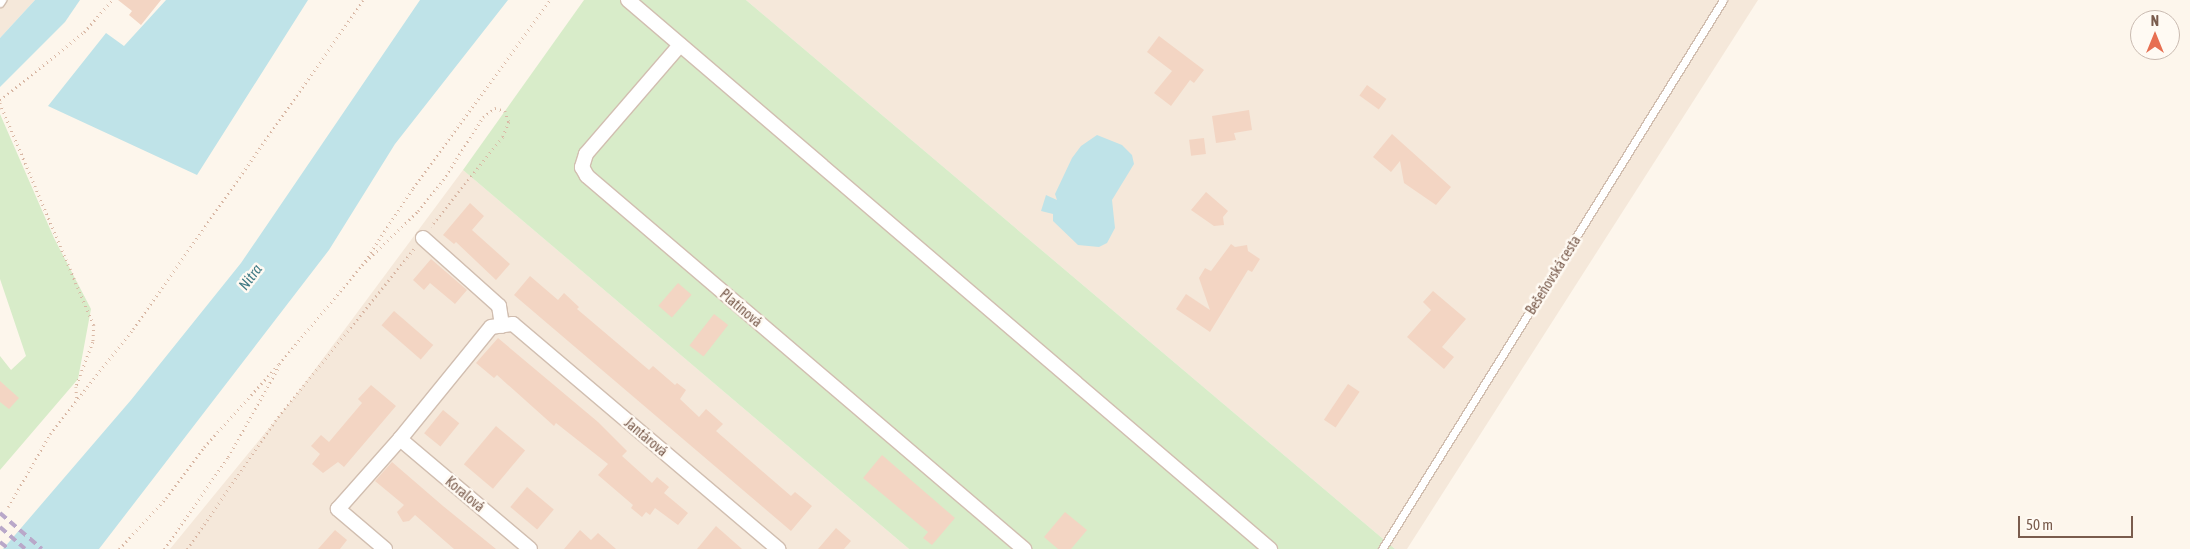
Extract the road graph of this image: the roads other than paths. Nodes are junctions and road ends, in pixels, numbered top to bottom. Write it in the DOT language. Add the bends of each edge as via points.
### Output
graph roads {
  1 [pos="628,0"];
  2 [pos="1723,0"];
  3 [pos="680,45"];
  4 [pos="423,238"];
  5 [pos="507,325"];
  6 [pos="400,439"];
  7 [pos="385,549"];
  8 [pos="530,549"];
  9 [pos="778,549"];
  10 [pos="1024,549"];
  11 [pos="1270,549"];
  12 [pos="1382,549"];
  1 -- 3 [label="street"];
  2 -- 12 [label="lane, Bešeňovská cesta"];
  3 -- 10 [label="street, Platinová" via="586,154 582,166 586,176"];
  3 -- 11 [label="street"];
  4 -- 5 [label="street" via="499,306"];
  5 -- 6 [label="street" via="491,327"];
  5 -- 9 [label="street, Jantárová"];
  6 -- 7 [label="street" via="338,508"];
  6 -- 8 [label="street, Koralová"];
}
